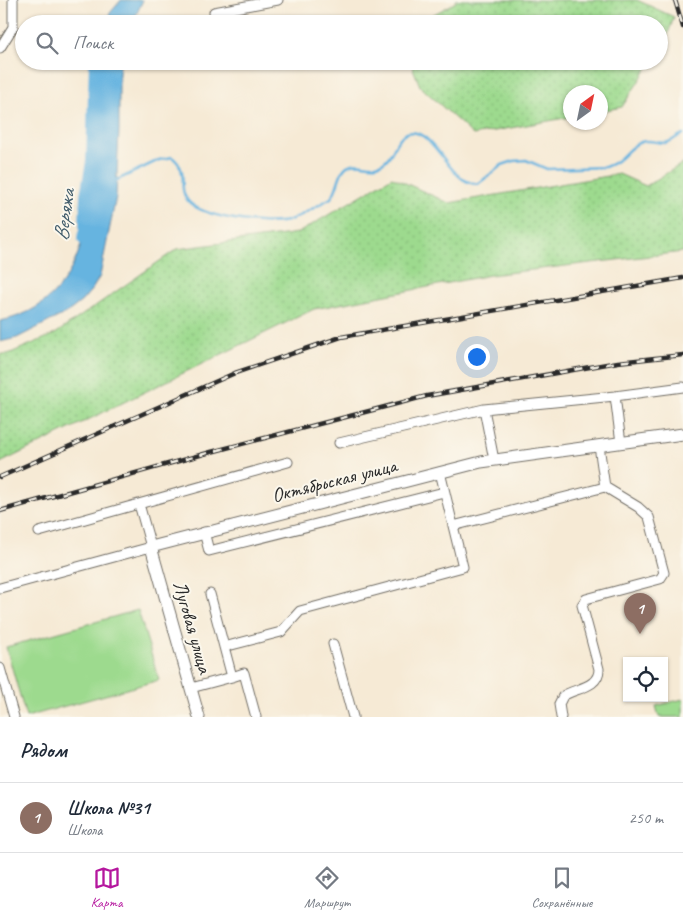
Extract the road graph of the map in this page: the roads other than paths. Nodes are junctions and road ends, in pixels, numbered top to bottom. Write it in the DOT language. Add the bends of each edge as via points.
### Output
graph roads {
  1 [pos="13,0"];
  2 [pos="278,0"];
  3 [pos="214,12"];
  4 [pos="0,48"];
  5 [pos="683,387"];
  6 [pos="615,396"];
  7 [pos="484,409"];
  8 [pos="683,434"];
  9 [pos="339,443"];
  10 [pos="621,443"];
  11 [pos="599,446"];
  12 [pos="494,460"];
  13 [pos="288,462"];
  14 [pos="440,472"];
  15 [pos="605,487"];
  16 [pos="444,492"];
  17 [pos="139,504"];
  18 [pos="453,526"];
  19 [pos="39,532"];
  20 [pos="204,532"];
  21 [pos="151,547"];
  22 [pos="0,588"];
  23 [pos="210,594"];
  24 [pos="333,644"];
  25 [pos="224,647"];
  26 [pos="0,668"];
  27 [pos="232,677"];
  28 [pos="191,688"];
  29 [pos="14,717"];
  30 [pos="199,717"];
  31 [pos="256,717"];
  32 [pos="353,717"];
  33 [pos="561,717"];
  1 -- 4 [label="street" via="13,27"];
  2 -- 3 [label="street"];
  5 -- 6 [label="street"];
  6 -- 7 [label="street"];
  6 -- 10 [label="street"];
  7 -- 9 [label="street"];
  7 -- 12 [label="street"];
  8 -- 10 [label="main road, Октябрьская улица"];
  10 -- 11 [label="main road, Октябрьская улица"];
  11 -- 12 [label="main road, Октябрьская улица"];
  11 -- 15 [label="street"];
  12 -- 14 [label="main road, Октябрьская улица"];
  13 -- 17 [label="street"];
  14 -- 16 [label="street"];
  14 -- 20 [label="main road, Октябрьская улица"];
  15 -- 18 [label="street"];
  15 -- 33 [label="street" via="649,517 664,573 660,579 586,599 582,605 599,675 589,685 563,696 559,704"];
  16 -- 18 [label="street"];
  16 -- 20 [label="street" via="209,551"];
  17 -- 19 [label="street"];
  17 -- 21 [label="street"];
  18 -- 25 [label="street" via="464,567 300,611 281,632"];
  20 -- 21 [label="main road, Октябрьская улица"];
  21 -- 22 [label="street, Октябрьская улица"];
  21 -- 28 [label="main road, Луговая улица"];
  23 -- 25 [label="street"];
  24 -- 32 [label="street"];
  25 -- 27 [label="street"];
  26 -- 29 [label="street"];
  27 -- 28 [label="street"];
  27 -- 31 [label="street" via="244,674"];
  28 -- 30 [label="main road, Луговая улица"];
}
